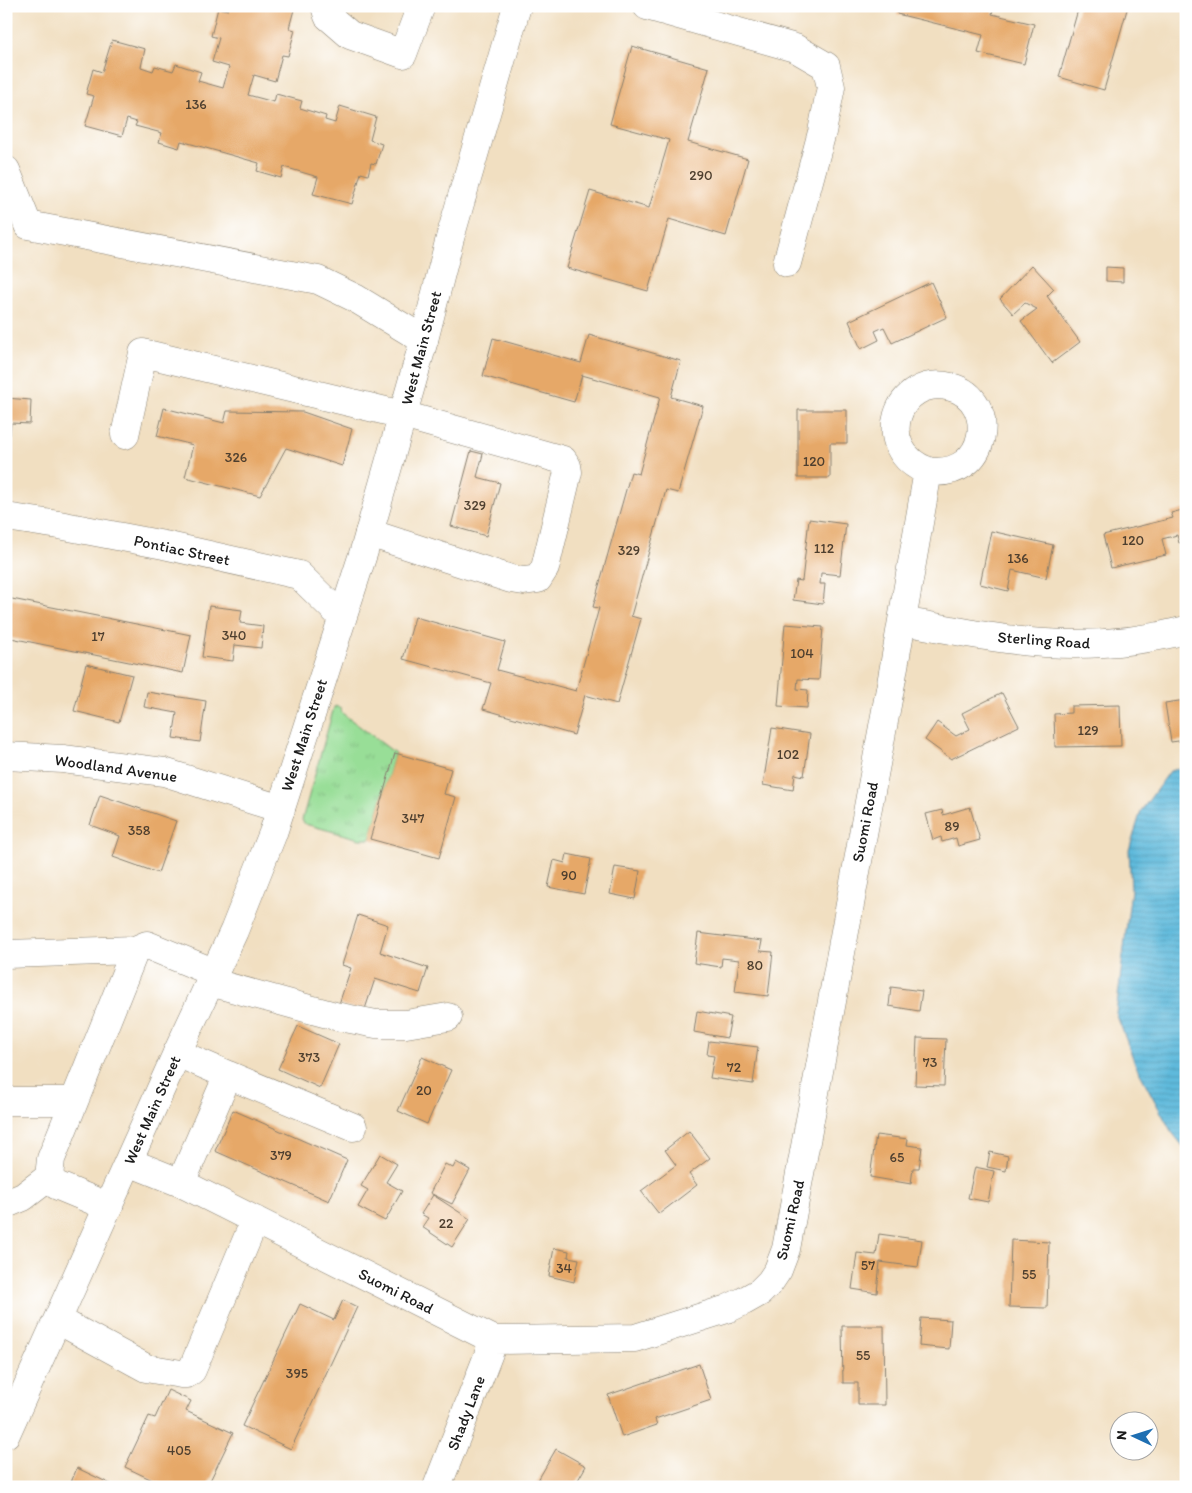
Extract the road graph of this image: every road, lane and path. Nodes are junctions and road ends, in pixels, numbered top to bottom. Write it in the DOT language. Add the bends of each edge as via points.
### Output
graph roads {
  1 [pos="325,6"];
  2 [pos="421,6"];
  3 [pos="646,6"];
  4 [pos="514,7"];
  5 [pos="6,170"];
  6 [pos="787,262"];
  7 [pos="424,340"];
  8 [pos="403,415"];
  9 [pos="125,435"];
  10 [pos="928,471"];
  11 [pos="6,517"];
  12 [pos="369,533"];
  13 [pos="342,617"];
  14 [pos="902,621"];
  15 [pos="1186,630"];
  16 [pos="6,756"];
  17 [pos="280,809"];
  18 [pos="135,950"];
  19 [pos="6,954"];
  20 [pos="213,978"];
  21 [pos="448,1017"];
  22 [pos="177,1053"];
  23 [pos="224,1087"];
  24 [pos="6,1101"];
  25 [pos="74,1101"];
  26 [pos="353,1127"];
  27 [pos="129,1162"];
  28 [pos="49,1177"];
  29 [pos="181,1183"];
  30 [pos="6,1204"];
  31 [pos="109,1206"];
  32 [pos="255,1220"];
  33 [pos="58,1320"];
  34 [pos="494,1340"];
  35 [pos="6,1434"];
  36 [pos="437,1487"];
  1 -- 2 [label="street" via="328,16 350,34 403,54"];
  3 -- 6 [label="street" via="794,48 826,66 831,87"];
  4 -- 7 [label="street, West Main Street"];
  5 -- 7 [label="street" via="28,225 318,280 355,298"];
  7 -- 8 [label="street, West Main Street"];
  8 -- 9 [label="street" via="143,353"];
  8 -- 12 [label="street, West Main Street"];
  8 -- 12 [label="street" via="563,460 568,472 545,568 538,579 511,579"];
  10 -- 14 [label="street, Suomi Road"];
  11 -- 13 [label="street, Pontiac Street" via="156,544 299,575"];
  12 -- 13 [label="street, West Main Street"];
  13 -- 17 [label="street, West Main Street"];
  14 -- 15 [label="street, Sterling Road" via="984,636 1062,644 1110,644"];
  14 -- 34 [label="street, Suomi Road" via="788,1239 778,1270 760,1292 744,1302 635,1338"];
  16 -- 17 [label="street, Woodland Avenue" via="63,759 164,772"];
  17 -- 20 [label="street, West Main Street" via="246,904"];
  18 -- 19 [label="street"];
  18 -- 20 [label="street" via="147,945"];
  18 -- 25 [label="street"];
  20 -- 21 [label="street" via="335,1016 376,1024 406,1024"];
  20 -- 22 [label="street, West Main Street"];
  22 -- 23 [label="street"];
  22 -- 27 [label="street, West Main Street"];
  23 -- 26 [label="street"];
  23 -- 29 [label="street"];
  24 -- 25 [label="street"];
  25 -- 28 [label="street" via="51,1159"];
  27 -- 29 [label="street, Suomi Road"];
  27 -- 31 [label="street, West Main Street"];
  28 -- 30 [label="street" via="23,1197"];
  28 -- 31 [label="street" via="56,1185"];
  29 -- 32 [label="street, Suomi Road"];
  31 -- 33 [label="street, West Main Street"];
  32 -- 33 [label="street" via="192,1370 187,1374 146,1368"];
  32 -- 34 [label="street, Suomi Road"];
  33 -- 35 [label="street, West Main Street"];
  34 -- 36 [label="street, Shady Lane"];
}
